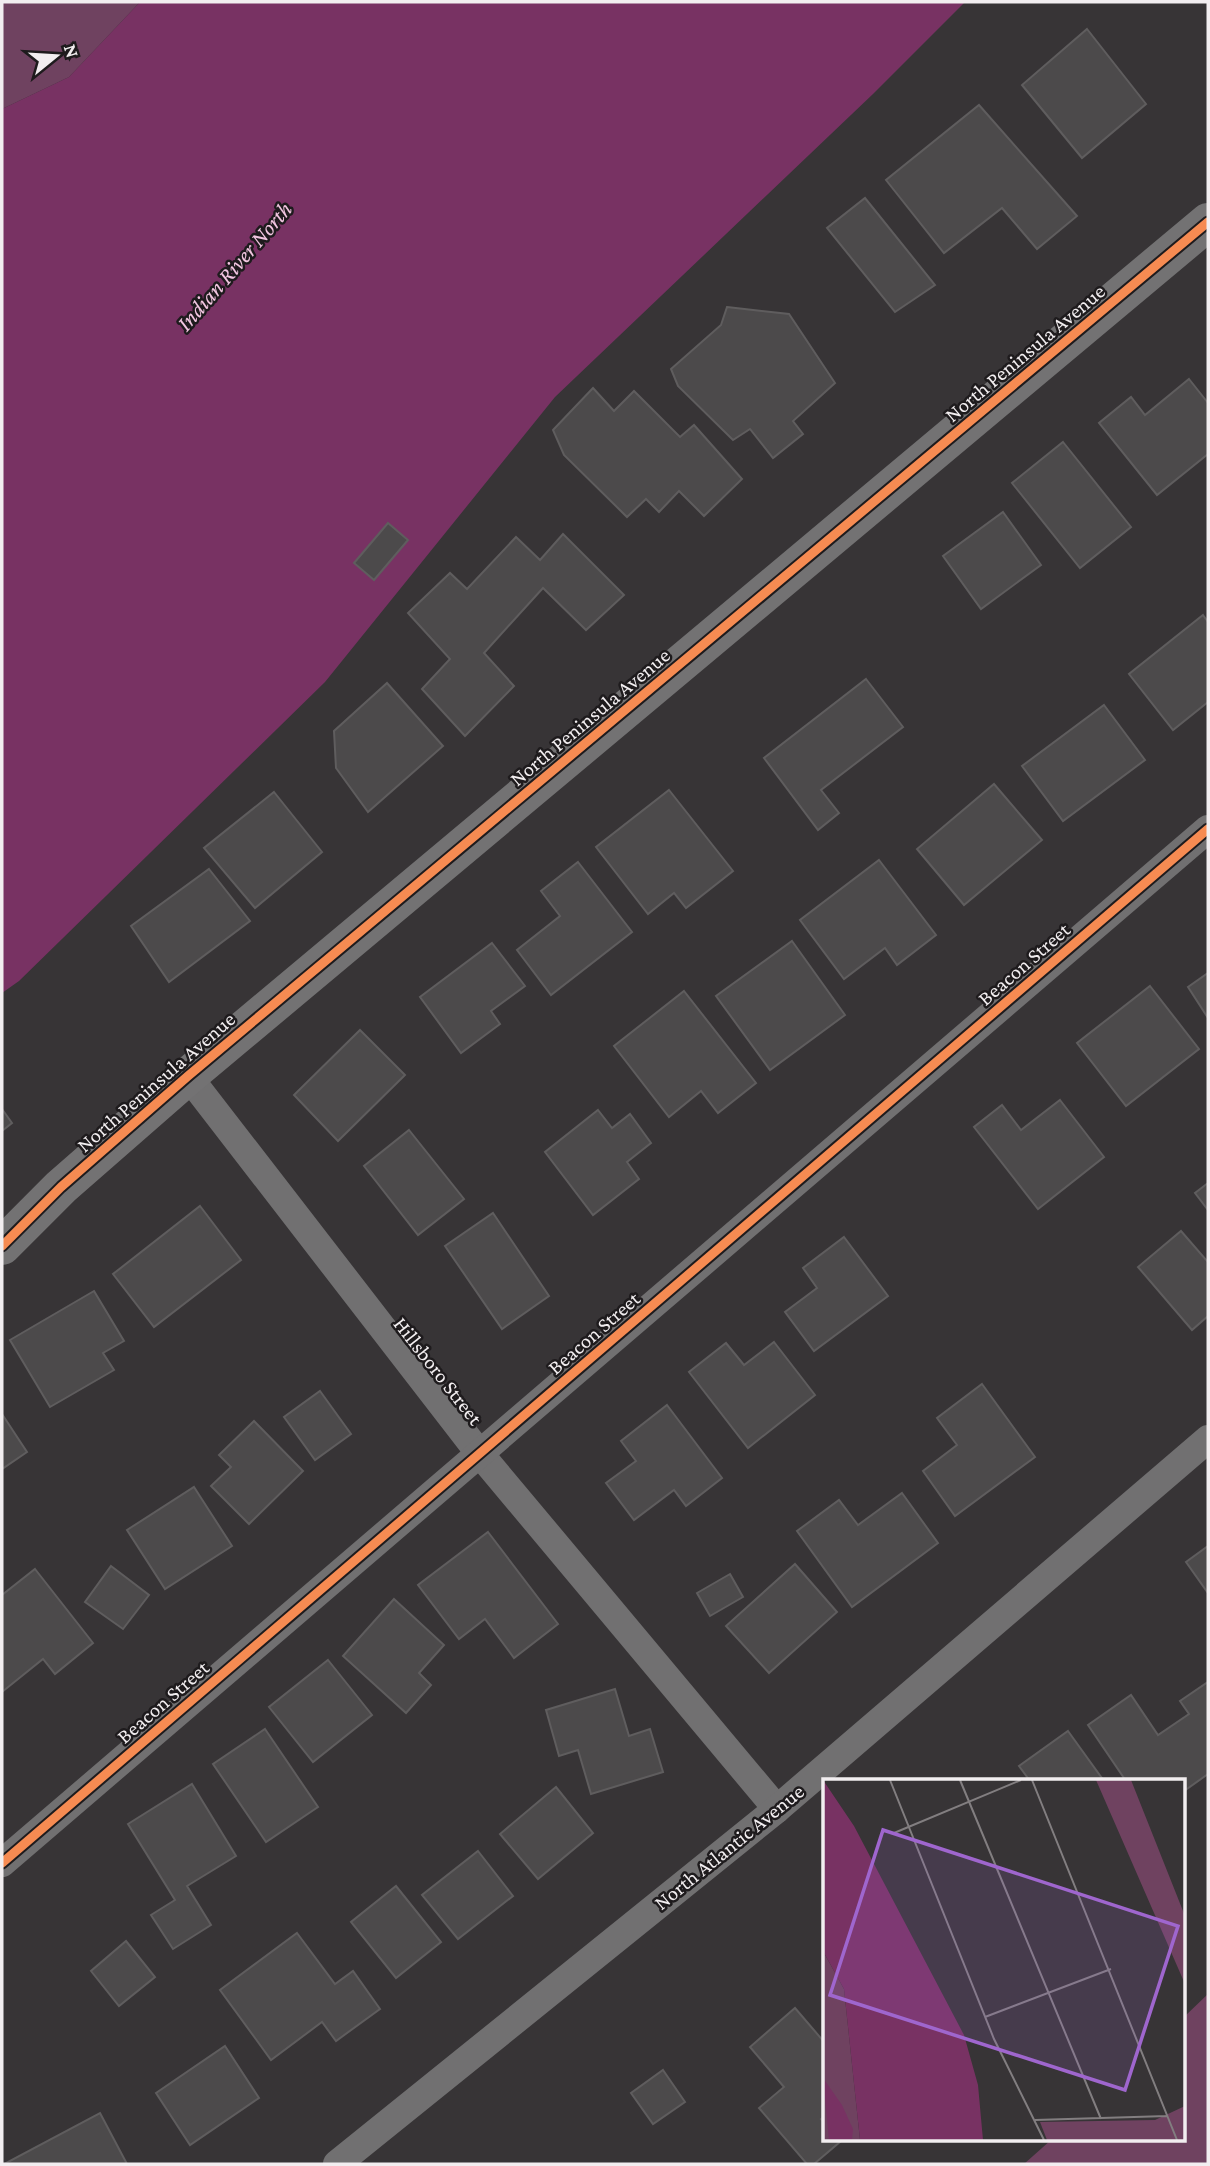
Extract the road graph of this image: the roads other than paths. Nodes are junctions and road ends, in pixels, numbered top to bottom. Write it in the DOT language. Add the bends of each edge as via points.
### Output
graph roads {
  1 [pos="1208,222"];
  2 [pos="1208,829"];
  3 [pos="188,1076"];
  4 [pos="2,1246"];
  5 [pos="1208,1439"];
  6 [pos="480,1454"];
  7 [pos="777,1809"];
  8 [pos="2,1863"];
  9 [pos="337,2164"];
  1 -- 3 [label="street, North Peninsula Avenue"];
  2 -- 6 [label="street, Beacon Street"];
  3 -- 4 [label="street, North Peninsula Avenue" via="61,1187"];
  3 -- 6 [label="street, Hillsboro Street"];
  5 -- 7 [label="street, North Atlantic Avenue"];
  6 -- 7 [label="street, Hillsboro Street"];
  6 -- 8 [label="street, Beacon Street"];
  7 -- 9 [label="street, North Atlantic Avenue"];
}
